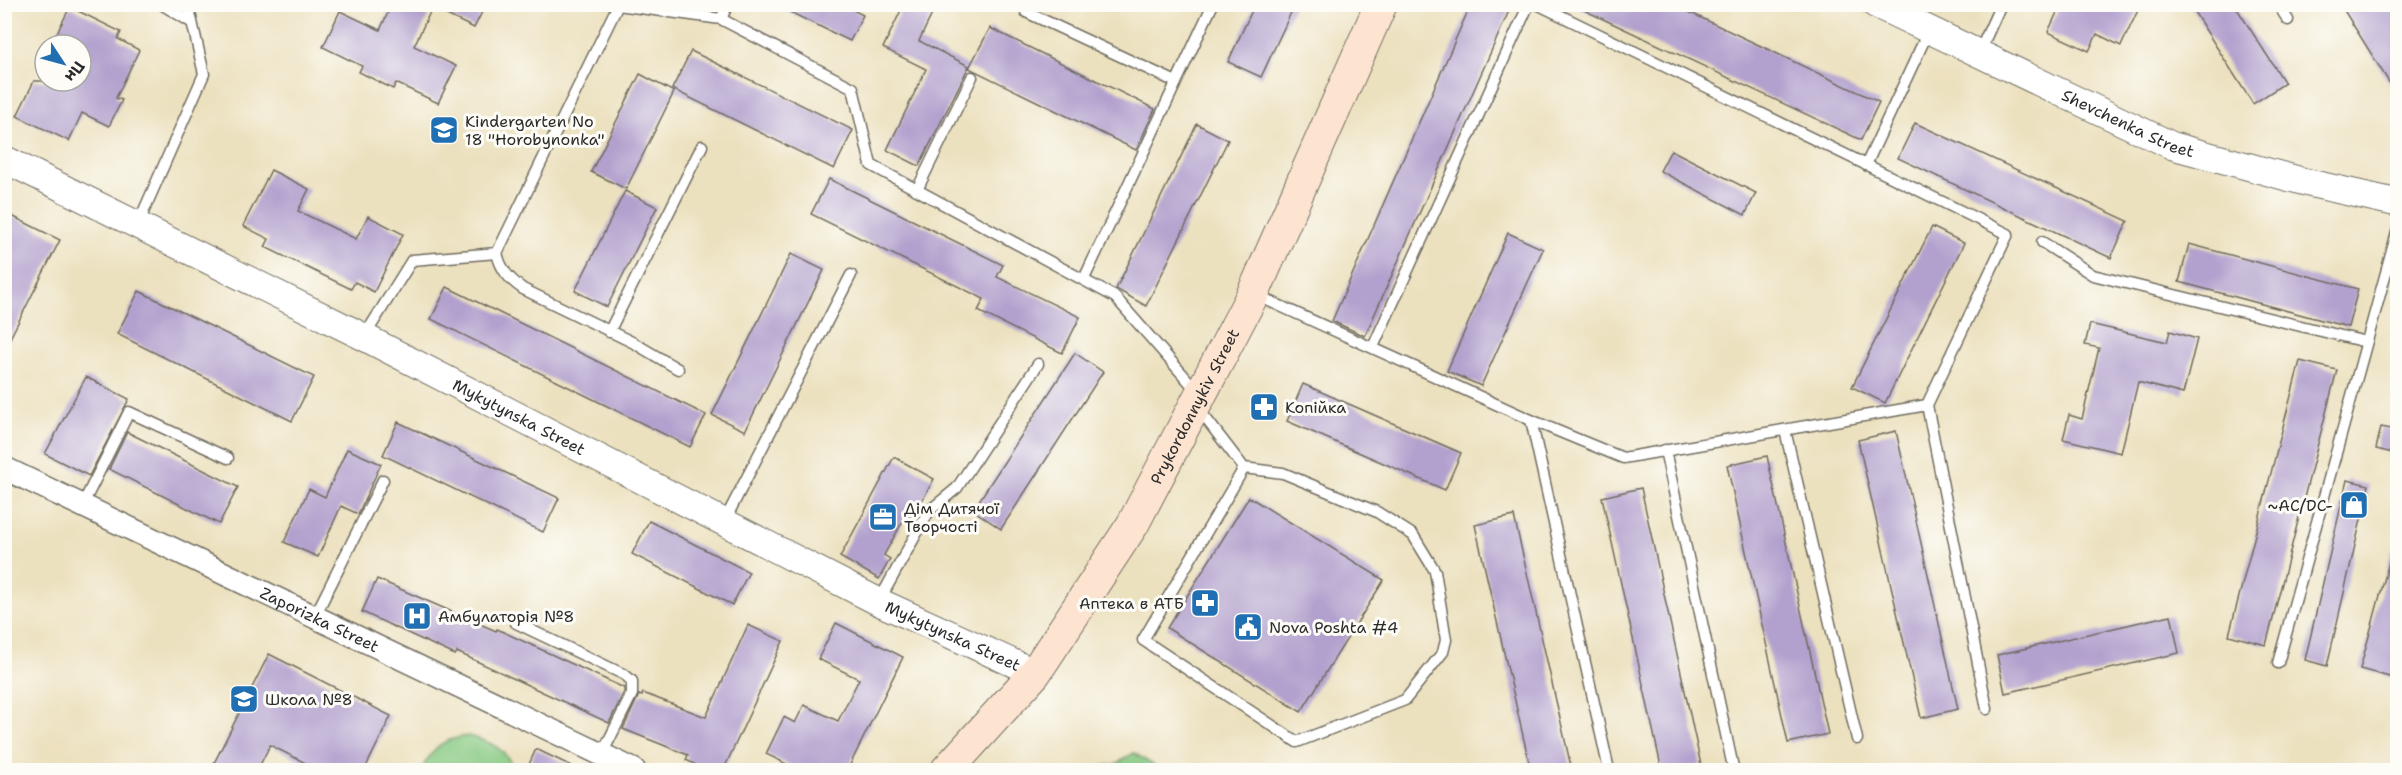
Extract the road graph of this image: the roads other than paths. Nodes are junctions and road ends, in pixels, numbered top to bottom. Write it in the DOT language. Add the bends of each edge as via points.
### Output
graph roads {
  1 [pos="7,4"];
  2 [pos="161,4"];
  3 [pos="188,4"];
  4 [pos="728,4"];
  5 [pos="1213,4"];
  6 [pos="1381,4"];
  7 [pos="1529,4"];
  8 [pos="1537,4"];
  9 [pos="1875,4"];
  10 [pos="2001,4"];
  11 [pos="2278,4"];
  12 [pos="4,10"];
  13 [pos="1026,12"];
  14 [pos="721,19"];
  15 [pos="2288,20"];
  16 [pos="191,22"];
  17 [pos="1929,30"];
  18 [pos="1979,53"];
  19 [pos="972,78"];
  20 [pos="1176,82"];
  21 [pos="702,146"];
  22 [pos="4,159"];
  23 [pos="1866,165"];
  24 [pos="917,190"];
  25 [pos="2397,203"];
  26 [pos="138,224"];
  27 [pos="2397,229"];
  28 [pos="2042,242"];
  29 [pos="497,254"];
  30 [pos="851,275"];
  31 [pos="1083,279"];
  32 [pos="1253,294"];
  33 [pos="609,332"];
  34 [pos="364,337"];
  35 [pos="2366,342"];
  36 [pos="1373,347"];
  37 [pos="1038,364"];
  38 [pos="678,369"];
  39 [pos="1197,399"];
  40 [pos="1928,405"];
  41 [pos="1531,420"];
  42 [pos="1785,429"];
  43 [pos="1665,450"];
  44 [pos="228,458"];
  45 [pos="4,468"];
  46 [pos="1244,468"];
  47 [pos="383,480"];
  48 [pos="82,506"];
  49 [pos="724,522"];
  50 [pos="879,602"];
  51 [pos="314,618"];
  52 [pos="516,623"];
  53 [pos="2278,663"];
  54 [pos="1035,673"];
  55 [pos="1988,709"];
  56 [pos="1857,739"];
  57 [pos="602,754"];
  58 [pos="1733,767"];
  59 [pos="634,771"];
  60 [pos="947,771"];
  61 [pos="1609,771"];
  1 -- 12 [label="lane"];
  2 -- 16 [label="lane"];
  3 -- 16 [label="lane"];
  4 -- 14 [label="lane"];
  5 -- 20 [label="lane"];
  6 -- 32 [label="main road, Prykordonnykiv Street"];
  7 -- 36 [label="lane"];
  8 -- 23 [label="lane"];
  9 -- 17 [label="street, Shevchenka Street"];
  10 -- 18 [label="lane"];
  11 -- 15 [label="lane"];
  13 -- 20 [label="lane"];
  14 -- 24 [label="lane" via="853,88 871,165"];
  14 -- 29 [label="lane" via="618,5"];
  16 -- 26 [label="lane" via="204,74"];
  17 -- 18 [label="street, Shevchenka Street"];
  17 -- 23 [label="lane"];
  18 -- 25 [label="street, Shevchenka Street" via="2173,146"];
  19 -- 24 [label="lane"];
  20 -- 31 [label="lane"];
  21 -- 33 [label="lane"];
  22 -- 26 [label="street, Mykytynska Street"];
  23 -- 40 [label="lane" via="2008,234"];
  24 -- 31 [label="lane"];
  26 -- 34 [label="street, Mykytynska Street"];
  27 -- 35 [label="lane"];
  28 -- 35 [label="lane" via="2093,275"];
  29 -- 33 [label="lane" via="500,266 523,289"];
  29 -- 34 [label="lane" via="412,260"];
  30 -- 49 [label="lane"];
  31 -- 39 [label="lane" via="1115,297"];
  32 -- 36 [label="lane"];
  32 -- 39 [label="main road, Prykordonnykiv Street"];
  33 -- 38 [label="lane"];
  34 -- 49 [label="street, Mykytynska Street"];
  35 -- 53 [label="lane"];
  36 -- 41 [label="lane"];
  37 -- 50 [label="lane" via="957,488 928,511"];
  39 -- 46 [label="lane"];
  39 -- 54 [label="main road, Prykordonnykiv Street" via="1133,524"];
  40 -- 42 [label="lane"];
  40 -- 55 [label="lane"];
  41 -- 43 [label="lane" via="1623,458"];
  41 -- 61 [label="lane"];
  42 -- 43 [label="lane"];
  42 -- 56 [label="lane"];
  43 -- 58 [label="lane"];
  44 -- 48 [label="lane" via="129,412"];
  45 -- 48 [label="street, Zaporizka Street"];
  46 -- 46 [label="lane" via="1143,640 1297,742 1405,700 1443,652 1446,640 1435,571 1413,535 1377,512 1283,473"];
  47 -- 51 [label="lane"];
  48 -- 51 [label="street, Zaporizka Street"];
  49 -- 50 [label="street, Mykytynska Street"];
  50 -- 54 [label="street, Mykytynska Street"];
  51 -- 57 [label="street, Zaporizka Street"];
  52 -- 57 [label="lane" via="632,681 632,694"];
  54 -- 60 [label="main road, Prykordonnykiv Street"];
  57 -- 59 [label="street, Zaporizka Street"];
}
